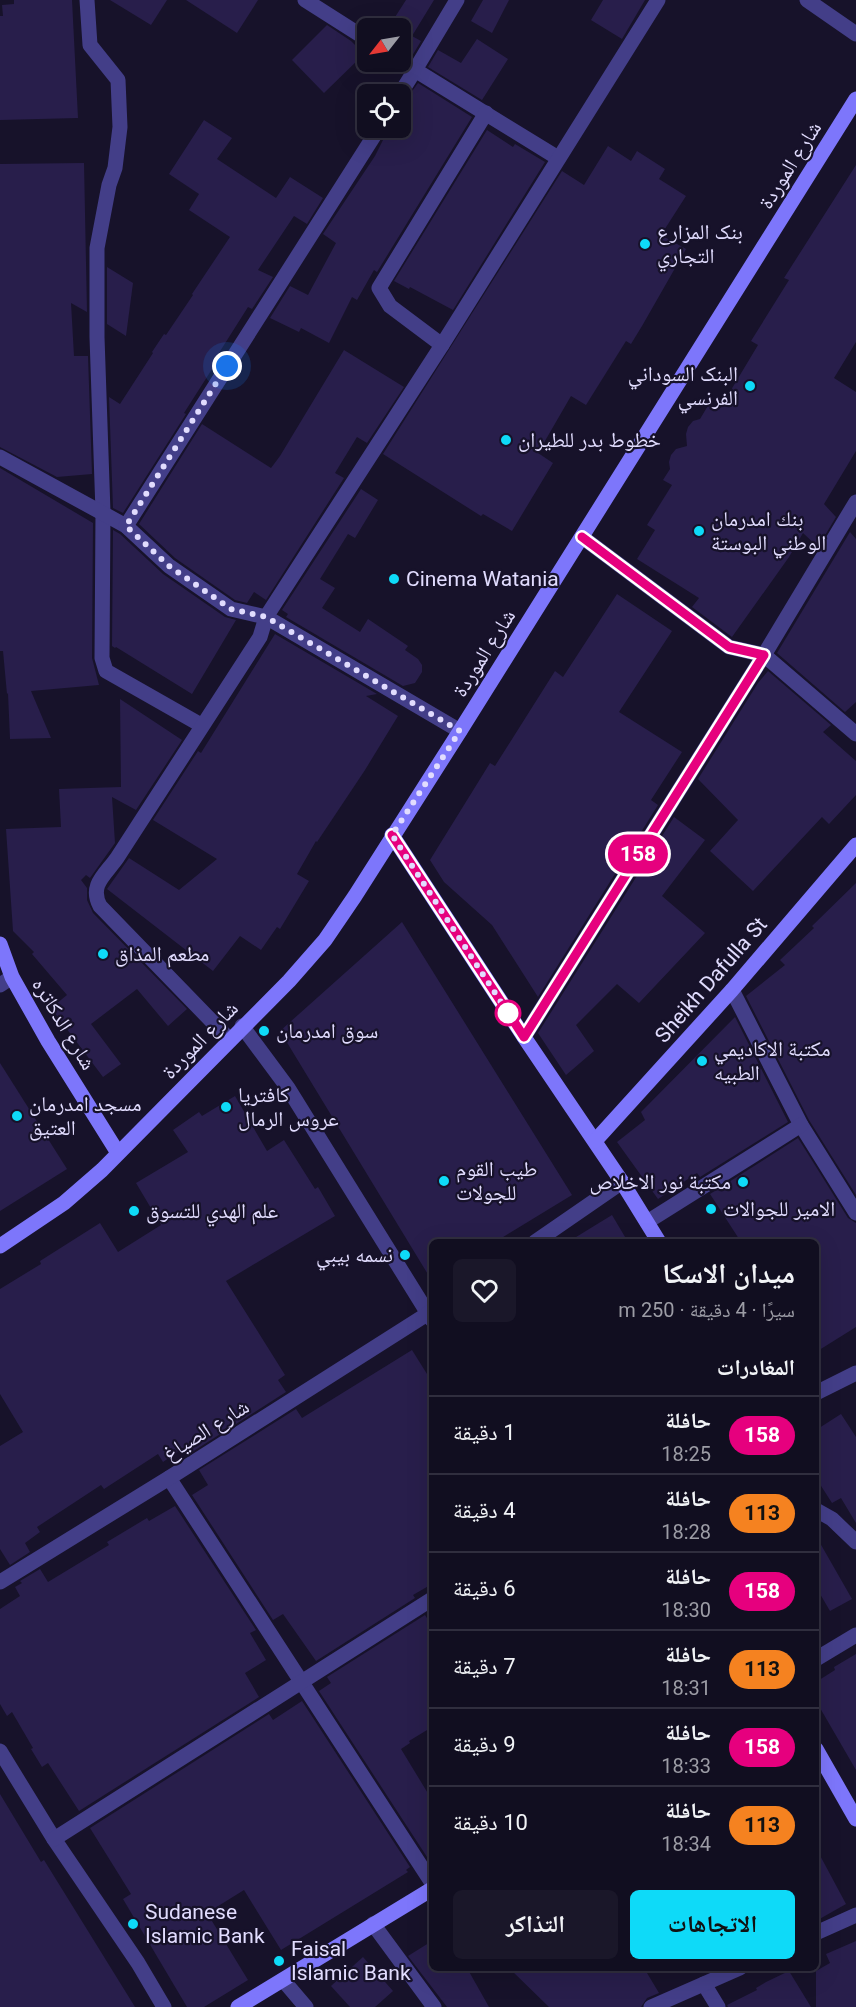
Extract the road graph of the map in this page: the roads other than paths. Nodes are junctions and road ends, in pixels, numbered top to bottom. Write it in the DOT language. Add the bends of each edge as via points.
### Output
graph roads {
  1 [pos="87,0"];
  2 [pos="305,0"];
  3 [pos="457,0"];
  4 [pos="658,0"];
  5 [pos="807,0"];
  6 [pos="357,33"];
  7 [pos="856,34"];
  8 [pos="411,67"];
  9 [pos="416,70"];
  10 [pos="407,84"];
  11 [pos="854,108"];
  12 [pos="486,113"];
  13 [pos="373,138"];
  14 [pos="558,158"];
  15 [pos="442,345"];
  16 [pos="0,457"];
  17 [pos="856,502"];
  18 [pos="103,512"];
  19 [pos="126,526"];
  20 [pos="582,537"];
  21 [pos="266,617"];
  22 [pos="764,655"];
  23 [pos="201,725"];
  24 [pos="460,731"];
  25 [pos="856,734"];
  26 [pos="392,835"];
  27 [pos="856,845"];
  28 [pos="0,944"];
  29 [pos="6,981"];
  30 [pos="732,990"];
  31 [pos="242,1026"];
  32 [pos="524,1037"];
  33 [pos="230,1040"];
  34 [pos="801,1125"];
  35 [pos="595,1141"];
  36 [pos="118,1153"];
  37 [pos="622,1182"];
  38 [pos="856,1214"];
  39 [pos="647,1222"];
  40 [pos="539,1239"];
  41 [pos="657,1239"];
  42 [pos="0,1246"];
  43 [pos="429,1312"];
  44 [pos="429,1316"];
  45 [pos="856,1373"];
  46 [pos="819,1392"];
  47 [pos="169,1478"];
  48 [pos="819,1512"];
  49 [pos="856,1542"];
  50 [pos="0,1582"];
  51 [pos="429,1601"];
  52 [pos="856,1635"];
  53 [pos="819,1657"];
  54 [pos="302,1683"];
  55 [pos="0,1751"];
  56 [pos="819,1754"];
  57 [pos="856,1819"];
  58 [pos="54,1839"];
  59 [pos="429,1878"];
  60 [pos="429,1891"];
  61 [pos="856,1915"];
  62 [pos="373,1924"];
  63 [pos="819,1933"];
  64 [pos="733,1971"];
  65 [pos="283,1980"];
  66 [pos="704,1984"];
  67 [pos="164,2007"];
  68 [pos="238,2007"];
  69 [pos="306,2007"];
  70 [pos="434,2007"];
  71 [pos="651,2007"];
  72 [pos="718,2007"];
  1 -- 18 [label="street" via="90,45 118,80 120,127 97,248"];
  2 -- 6 [label="street"];
  3 -- 9 [label="street"];
  4 -- 14 [label="street"];
  5 -- 7 [label="street"];
  8 -- 9 [label="street"];
  9 -- 10 [label="street"];
  9 -- 12 [label="street"];
  11 -- 20 [label="street, شارع الموردة"];
  12 -- 14 [label="street"];
  12 -- 15 [label="street" via="379,288 390,306"];
  13 -- 19 [label="street"];
  14 -- 15 [label="street"];
  15 -- 21 [label="street"];
  16 -- 18 [label="street"];
  17 -- 22 [label="street"];
  18 -- 19 [label="street"];
  18 -- 23 [label="street" via="102,658 106,670"];
  19 -- 21 [label="street" via="169,566 231,609"];
  20 -- 22 [label="street" via="729,647"];
  20 -- 24 [label="street, شارع الموردة"];
  21 -- 23 [label="street" via="260,637"];
  21 -- 24 [label="street"];
  22 -- 25 [label="street"];
  22 -- 32 [label="street"];
  23 -- 33 [label="street" via="95,887 95,897"];
  24 -- 26 [label="street, شارع الموردة"];
  26 -- 31 [label="street, شارع الموردة" via="325,940"];
  26 -- 32 [label="street"];
  27 -- 30 [label="street, Sheikh Dafulla St"];
  28 -- 29 [label="street, شارع الدكاتره"];
  29 -- 36 [label="street, شارع الدكاتره"];
  30 -- 34 [label="street"];
  30 -- 35 [label="street, Sheikh Dafulla St"];
  31 -- 33 [label="street, شارع الموردة"];
  31 -- 43 [label="street" via="288,1088"];
  32 -- 35 [label="street"];
  33 -- 36 [label="street, شارع الموردة"];
  34 -- 38 [label="street"];
  34 -- 39 [label="street"];
  35 -- 37 [label="street"];
  36 -- 42 [label="street, شارع الموردة" via="64,1203"];
  37 -- 39 [label="street"];
  37 -- 40 [label="street"];
  39 -- 41 [label="street"];
  44 -- 47 [label="street, شارع الصياغ"];
  45 -- 46 [label="street"];
  47 -- 50 [label="street, شارع الصياغ"];
  47 -- 54 [label="street"];
  48 -- 49 [label="street"];
  51 -- 54 [label="street"];
  52 -- 53 [label="street"];
  54 -- 58 [label="street"];
  54 -- 59 [label="street"];
  55 -- 58 [label="street"];
  56 -- 57 [label="street"];
  58 -- 67 [label="street"];
  60 -- 62 [label="street"];
  61 -- 63 [label="street"];
  62 -- 65 [label="street"];
  62 -- 70 [label="street"];
  64 -- 66 [label="street"];
  65 -- 68 [label="street"];
  65 -- 69 [label="street"];
  66 -- 71 [label="street"];
  66 -- 72 [label="street"];
}
